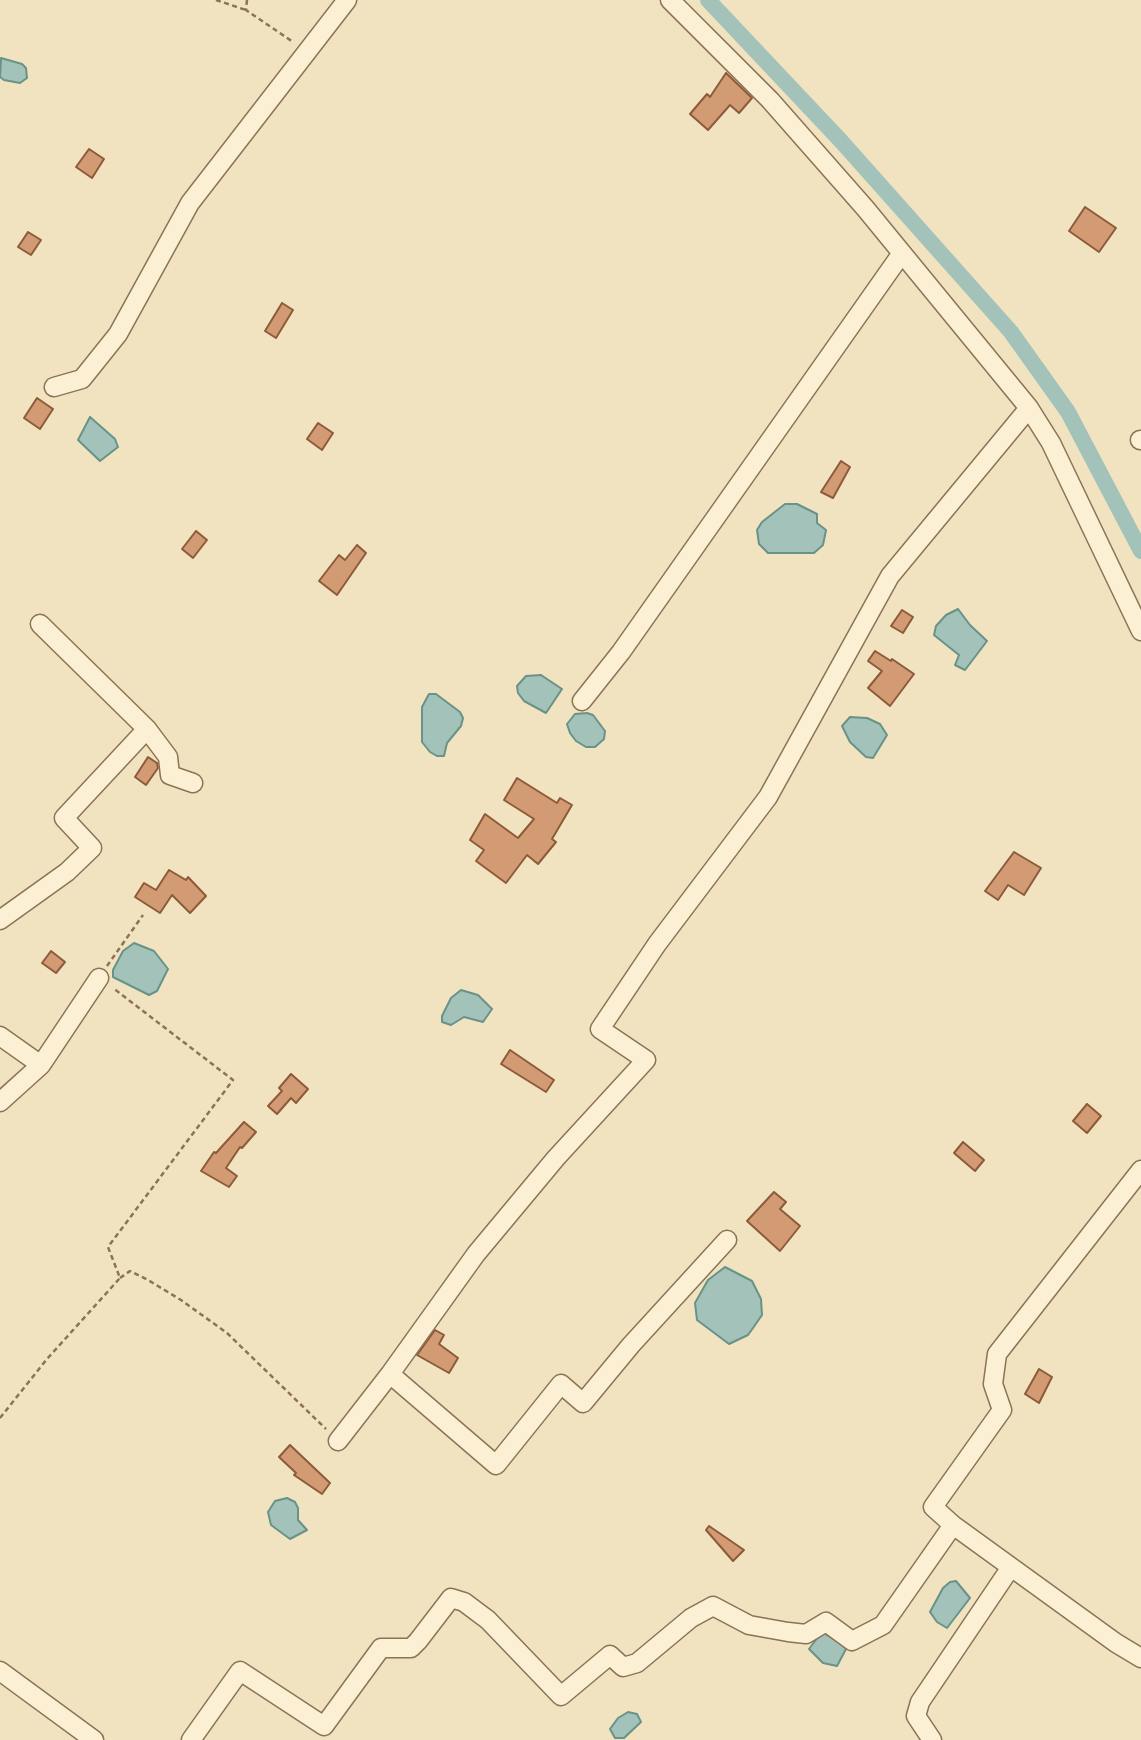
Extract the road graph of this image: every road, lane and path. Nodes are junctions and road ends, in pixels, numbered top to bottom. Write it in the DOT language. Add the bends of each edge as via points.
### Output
graph roads {
  1 [pos="216,0"];
  2 [pos="247,0"];
  3 [pos="347,0"];
  4 [pos="670,0"];
  5 [pos="246,10"];
  6 [pos="307,54"];
  7 [pos="902,253"];
  8 [pos="54,387"];
  9 [pos="1029,408"];
  10 [pos="40,624"];
  11 [pos="1141,631"];
  12 [pos="582,701"];
  13 [pos="147,729"];
  14 [pos="193,783"];
  15 [pos="143,915"];
  16 [pos="0,920"];
  17 [pos="99,978"];
  18 [pos="0,1036"];
  19 [pos="41,1065"];
  20 [pos="0,1102"];
  21 [pos="1141,1170"];
  22 [pos="727,1240"];
  23 [pos="120,1278"];
  24 [pos="390,1374"];
  25 [pos="0,1418"];
  26 [pos="338,1441"];
  27 [pos="953,1525"];
  28 [pos="1011,1567"];
  29 [pos="1141,1658"];
  30 [pos="0,1671"];
  31 [pos="93,1740"];
  32 [pos="191,1740"];
  33 [pos="932,1740"];
  1 -- 5 [label="path"];
  2 -- 5 [label="path"];
  3 -- 6 [label="street"];
  4 -- 7 [label="street" via="770,100"];
  5 -- 6 [label="path"];
  6 -- 8 [label="street" via="190,203 118,334 82,379"];
  7 -- 9 [label="street"];
  7 -- 12 [label="street"];
  9 -- 11 [label="street" via="1051,443"];
  9 -- 24 [label="street" via="890,576 768,797 657,944 600,1029 646,1060 475,1254"];
  10 -- 13 [label="street"];
  13 -- 14 [label="street" via="168,757 170,775"];
  13 -- 16 [label="street" via="64,818 92,848"];
  15 -- 17 [label="path"];
  17 -- 19 [label="street"];
  17 -- 23 [label="path" via="233,1080 108,1247"];
  18 -- 19 [label="street"];
  19 -- 20 [label="street"];
  21 -- 27 [label="street" via="997,1354 993,1384 1002,1410 933,1507"];
  22 -- 24 [label="street" via="583,1403 561,1384 496,1465"];
  23 -- 25 [label="path"];
  23 -- 26 [label="path" via="130,1272 139,1276 227,1333"];
  24 -- 26 [label="street"];
  27 -- 28 [label="street"];
  27 -- 32 [label="street" via="883,1625 852,1641 826,1622 806,1634 788,1632 749,1625 713,1606 691,1618 637,1663 623,1667 610,1655 561,1696 488,1620 451,1598 411,1648 381,1648 324,1726 240,1671"];
  28 -- 29 [label="street"];
  28 -- 33 [label="street" via="920,1702 916,1716"];
  30 -- 31 [label="street"];
}
